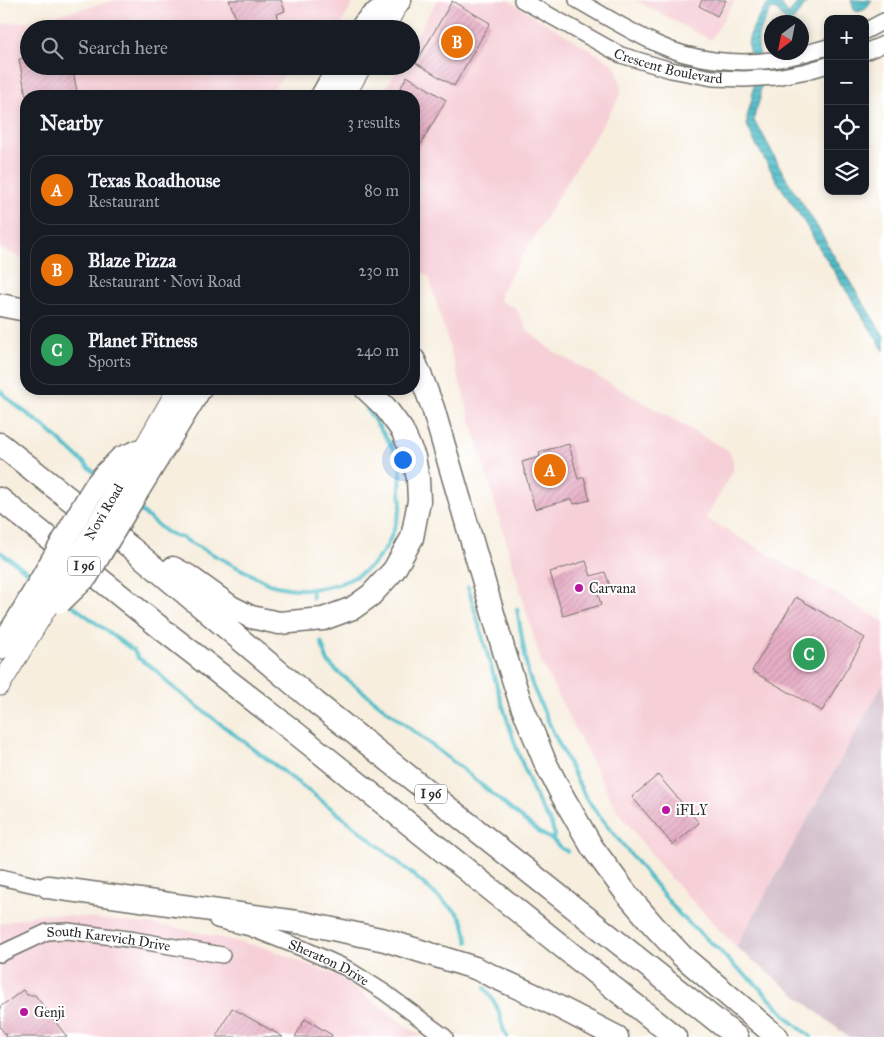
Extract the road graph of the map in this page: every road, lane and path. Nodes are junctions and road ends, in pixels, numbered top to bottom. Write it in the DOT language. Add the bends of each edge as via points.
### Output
graph roads {
  1 [pos="400,0"];
  2 [pos="522,0"];
  3 [pos="577,0"];
  4 [pos="367,20"];
  5 [pos="389,20"];
  6 [pos="884,21"];
  7 [pos="869,29"];
  8 [pos="884,44"];
  9 [pos="824,48"];
  10 [pos="869,50"];
  11 [pos="824,66"];
  12 [pos="334,75"];
  13 [pos="357,75"];
  14 [pos="325,90"];
  15 [pos="348,90"];
  16 [pos="0,305"];
  17 [pos="20,309"];
  18 [pos="420,374"];
  19 [pos="174,395"];
  20 [pos="195,395"];
  21 [pos="372,395"];
  22 [pos="0,444"];
  23 [pos="142,450"];
  24 [pos="120,485"];
  25 [pos="0,499"];
  26 [pos="0,517"];
  27 [pos="130,547"];
  28 [pos="50,598"];
  29 [pos="167,633"];
  30 [pos="0,648"];
  31 [pos="0,686"];
  32 [pos="0,877"];
  33 [pos="48,887"];
  34 [pos="0,954"];
  35 [pos="222,955"];
  36 [pos="445,1037"];
  37 [pos="616,1037"];
  38 [pos="675,1037"];
  39 [pos="737,1037"];
  40 [pos="777,1037"];
  1 -- 4 [label="highway" via="382,8"];
  1 -- 5 [label="main road"];
  2 -- 11 [label="street, Crescent Boulevard" via="624,56 663,68 714,78 744,79 776,77"];
  3 -- 9 [label="street, Crescent Boulevard" via="658,45 684,54 741,62 772,60"];
  6 -- 7 [label="street"];
  8 -- 10 [label="street"];
  12 -- 14 [label="highway"];
  13 -- 15 [label="main road"];
  16 -- 17 [label="highway"];
  18 -- 40 [label="highway" via="520,701 562,795 592,847 654,925 682,956"];
  19 -- 23 [label="main road"];
  20 -- 24 [label="highway"];
  21 -- 27 [label="highway" via="402,430 414,457 419,501 412,538 394,570 371,595 353,608 324,618 300,621 278,622 252,617 231,607 188,576"];
  22 -- 27 [label="highway, I 96"];
  23 -- 24 [label="highway" via="121,458"];
  24 -- 28 [label="highway, bridge" via="87,576"];
  24 -- 28 [label="highway, bridge" via="89,496"];
  25 -- 29 [label="highway, I 96"];
  26 -- 29 [label="highway" via="138,621"];
  27 -- 39 [label="highway, I 96" via="315,702"];
  28 -- 30 [label="highway" via="20,616"];
  28 -- 31 [label="main road"];
  29 -- 38 [label="highway, I 96"];
  32 -- 33 [label="street, Sheraton Drive"];
  33 -- 36 [label="street, Sheraton Drive" via="84,898 199,916 250,928 346,968"];
  33 -- 37 [label="highway" via="304,923 386,940 475,968"];
  34 -- 35 [label="street, South Karevich Drive" via="47,932 68,931"];
}
